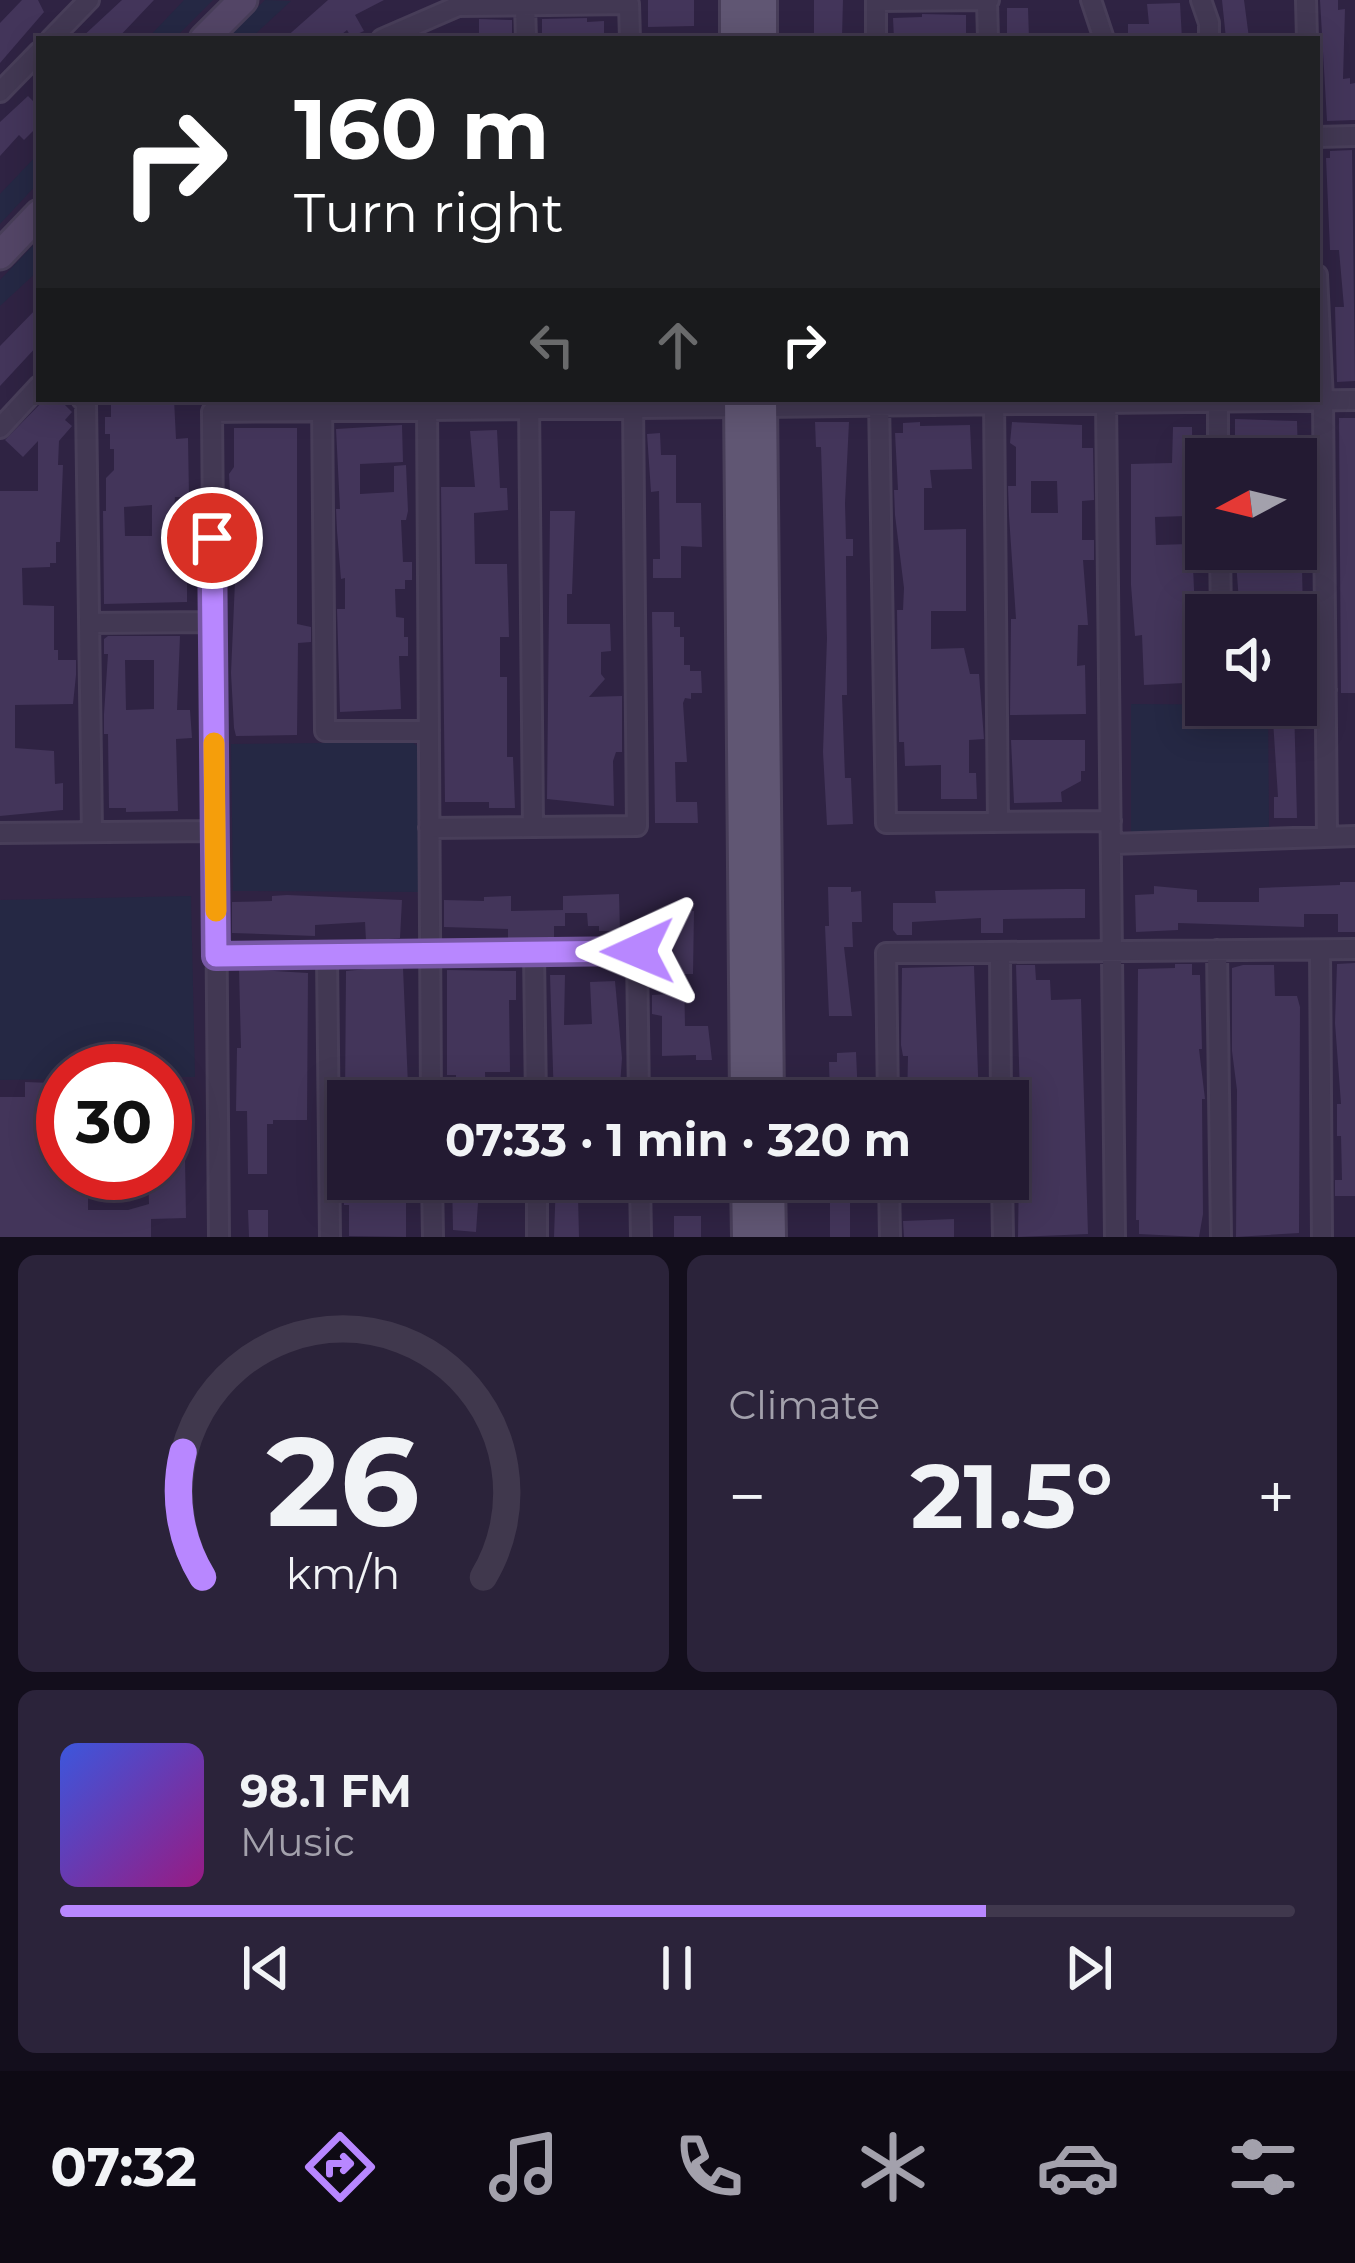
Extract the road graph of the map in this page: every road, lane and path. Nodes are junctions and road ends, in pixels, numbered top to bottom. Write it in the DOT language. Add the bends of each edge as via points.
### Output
graph roads {
  1 [pos="89,0"];
  2 [pos="243,0"];
  3 [pos="736,0"];
  4 [pos="761,0"];
  5 [pos="988,0"];
  6 [pos="1091,0"];
  7 [pos="1202,0"];
  8 [pos="1306,0"];
  9 [pos="876,1"];
  10 [pos="525,5"];
  11 [pos="54,36"];
  12 [pos="207,36"];
  13 [pos="395,36"];
  14 [pos="526,36"];
  15 [pos="630,36"];
  16 [pos="736,36"];
  17 [pos="761,36"];
  18 [pos="876,36"];
  19 [pos="988,36"];
  20 [pos="1102,36"];
  21 [pos="1208,36"];
  22 [pos="1307,36"];
  23 [pos="36,55"];
  24 [pos="0,92"];
  25 [pos="1355,136"];
  26 [pos="1320,137"];
  27 [pos="36,217"];
  28 [pos="0,255"];
  29 [pos="1320,337"];
  30 [pos="36,389"];
  31 [pos="1323,400"];
  32 [pos="1355,400"];
  33 [pos="85,402"];
  34 [pos="815,402"];
  35 [pos="879,402"];
  36 [pos="994,402"];
  37 [pos="1106,402"];
  38 [pos="1218,402"];
  39 [pos="751,403"];
  40 [pos="633,404"];
  41 [pos="212,405"];
  42 [pos="322,405"];
  43 [pos="427,405"];
  44 [pos="529,405"];
  45 [pos="0,428"];
  46 [pos="1219,438"];
  47 [pos="213,622"];
  48 [pos="90,623"];
  49 [pos="1317,690"];
  50 [pos="1326,690"];
  51 [pos="429,731"];
  52 [pos="1111,821"];
  53 [pos="998,822"];
  54 [pos="533,827"];
  55 [pos="429,828"];
  56 [pos="215,831"];
  57 [pos="92,832"];
  58 [pos="0,833"];
  59 [pos="1355,836"];
  60 [pos="1327,837"];
  61 [pos="1111,844"];
  62 [pos="1355,949"];
  63 [pos="1217,950"];
  64 [pos="1320,950"];
  65 [pos="1112,951"];
  66 [pos="1000,952"];
  67 [pos="429,953"];
  68 [pos="534,953"];
  69 [pos="327,955"];
  70 [pos="216,956"];
  71 [pos="431,1080"];
  72 [pos="536,1080"];
  73 [pos="639,1080"];
  74 [pos="746,1080"];
  75 [pos="767,1080"];
  76 [pos="888,1080"];
  77 [pos="1001,1080"];
  78 [pos="433,1200"];
  79 [pos="537,1200"];
  80 [pos="640,1200"];
  81 [pos="747,1200"];
  82 [pos="769,1200"];
  83 [pos="889,1200"];
  84 [pos="1002,1200"];
  85 [pos="219,1237"];
  86 [pos="331,1237"];
  87 [pos="433,1237"];
  88 [pos="538,1237"];
  89 [pos="641,1237"];
  90 [pos="748,1237"];
  91 [pos="770,1237"];
  92 [pos="890,1237"];
  93 [pos="1003,1237"];
  94 [pos="1115,1237"];
  95 [pos="1221,1237"];
  96 [pos="1322,1237"];
  1 -- 11 [label="street"];
  2 -- 12 [label="street"];
  3 -- 16 [label="main road"];
  4 -- 17 [label="main road"];
  5 -- 9 [label="street"];
  5 -- 19 [label="street"];
  6 -- 20 [label="street"];
  7 -- 21 [label="street"];
  8 -- 22 [label="street"];
  9 -- 18 [label="street"];
  10 -- 13 [label="street" via="458,5"];
  10 -- 14 [label="street"];
  10 -- 15 [label="street" via="629,4"];
  23 -- 24 [label="street"];
  25 -- 26 [label="street"];
  27 -- 28 [label="street"];
  29 -- 31 [label="street"];
  30 -- 45 [label="street"];
  31 -- 32 [label="street"];
  31 -- 50 [label="street"];
  33 -- 48 [label="street"];
  34 -- 39 [label="street"];
  35 -- 53 [label="street" via="886,824"];
  36 -- 53 [label="street"];
  37 -- 52 [label="street"];
  38 -- 46 [label="street"];
  39 -- 40 [label="street"];
  39 -- 74 [label="main road"];
  39 -- 75 [label="main road"];
  40 -- 44 [label="street"];
  40 -- 54 [label="street" via="637,826"];
  41 -- 42 [label="street"];
  41 -- 47 [label="street"];
  42 -- 43 [label="street"];
  42 -- 51 [label="street" via="325,730"];
  43 -- 44 [label="street"];
  43 -- 51 [label="street"];
  44 -- 54 [label="street"];
  47 -- 48 [label="street"];
  47 -- 56 [label="street"];
  48 -- 57 [label="street"];
  49 -- 50 [label="street"];
  50 -- 60 [label="street"];
  51 -- 55 [label="street"];
  52 -- 53 [label="street"];
  52 -- 61 [label="street"];
  54 -- 55 [label="street"];
  55 -- 67 [label="street"];
  56 -- 57 [label="street"];
  56 -- 70 [label="street"];
  57 -- 58 [label="street"];
  59 -- 60 [label="street"];
  60 -- 61 [label="street"];
  61 -- 65 [label="street"];
  62 -- 64 [label="street"];
  63 -- 64 [label="street"];
  63 -- 65 [label="street"];
  63 -- 95 [label="street"];
  64 -- 96 [label="street"];
  65 -- 66 [label="street"];
  65 -- 94 [label="street"];
  66 -- 76 [label="street" via="886,953"];
  66 -- 77 [label="street"];
  67 -- 68 [label="street"];
  67 -- 69 [label="street"];
  67 -- 71 [label="street"];
  68 -- 72 [label="street"];
  68 -- 73 [label="street" via="638,951"];
  69 -- 70 [label="street"];
  69 -- 86 [label="street"];
  70 -- 85 [label="street"];
  78 -- 87 [label="street"];
  79 -- 88 [label="street"];
  80 -- 89 [label="street"];
  81 -- 90 [label="main road"];
  82 -- 91 [label="main road"];
  83 -- 92 [label="street"];
  84 -- 93 [label="street"];
}
